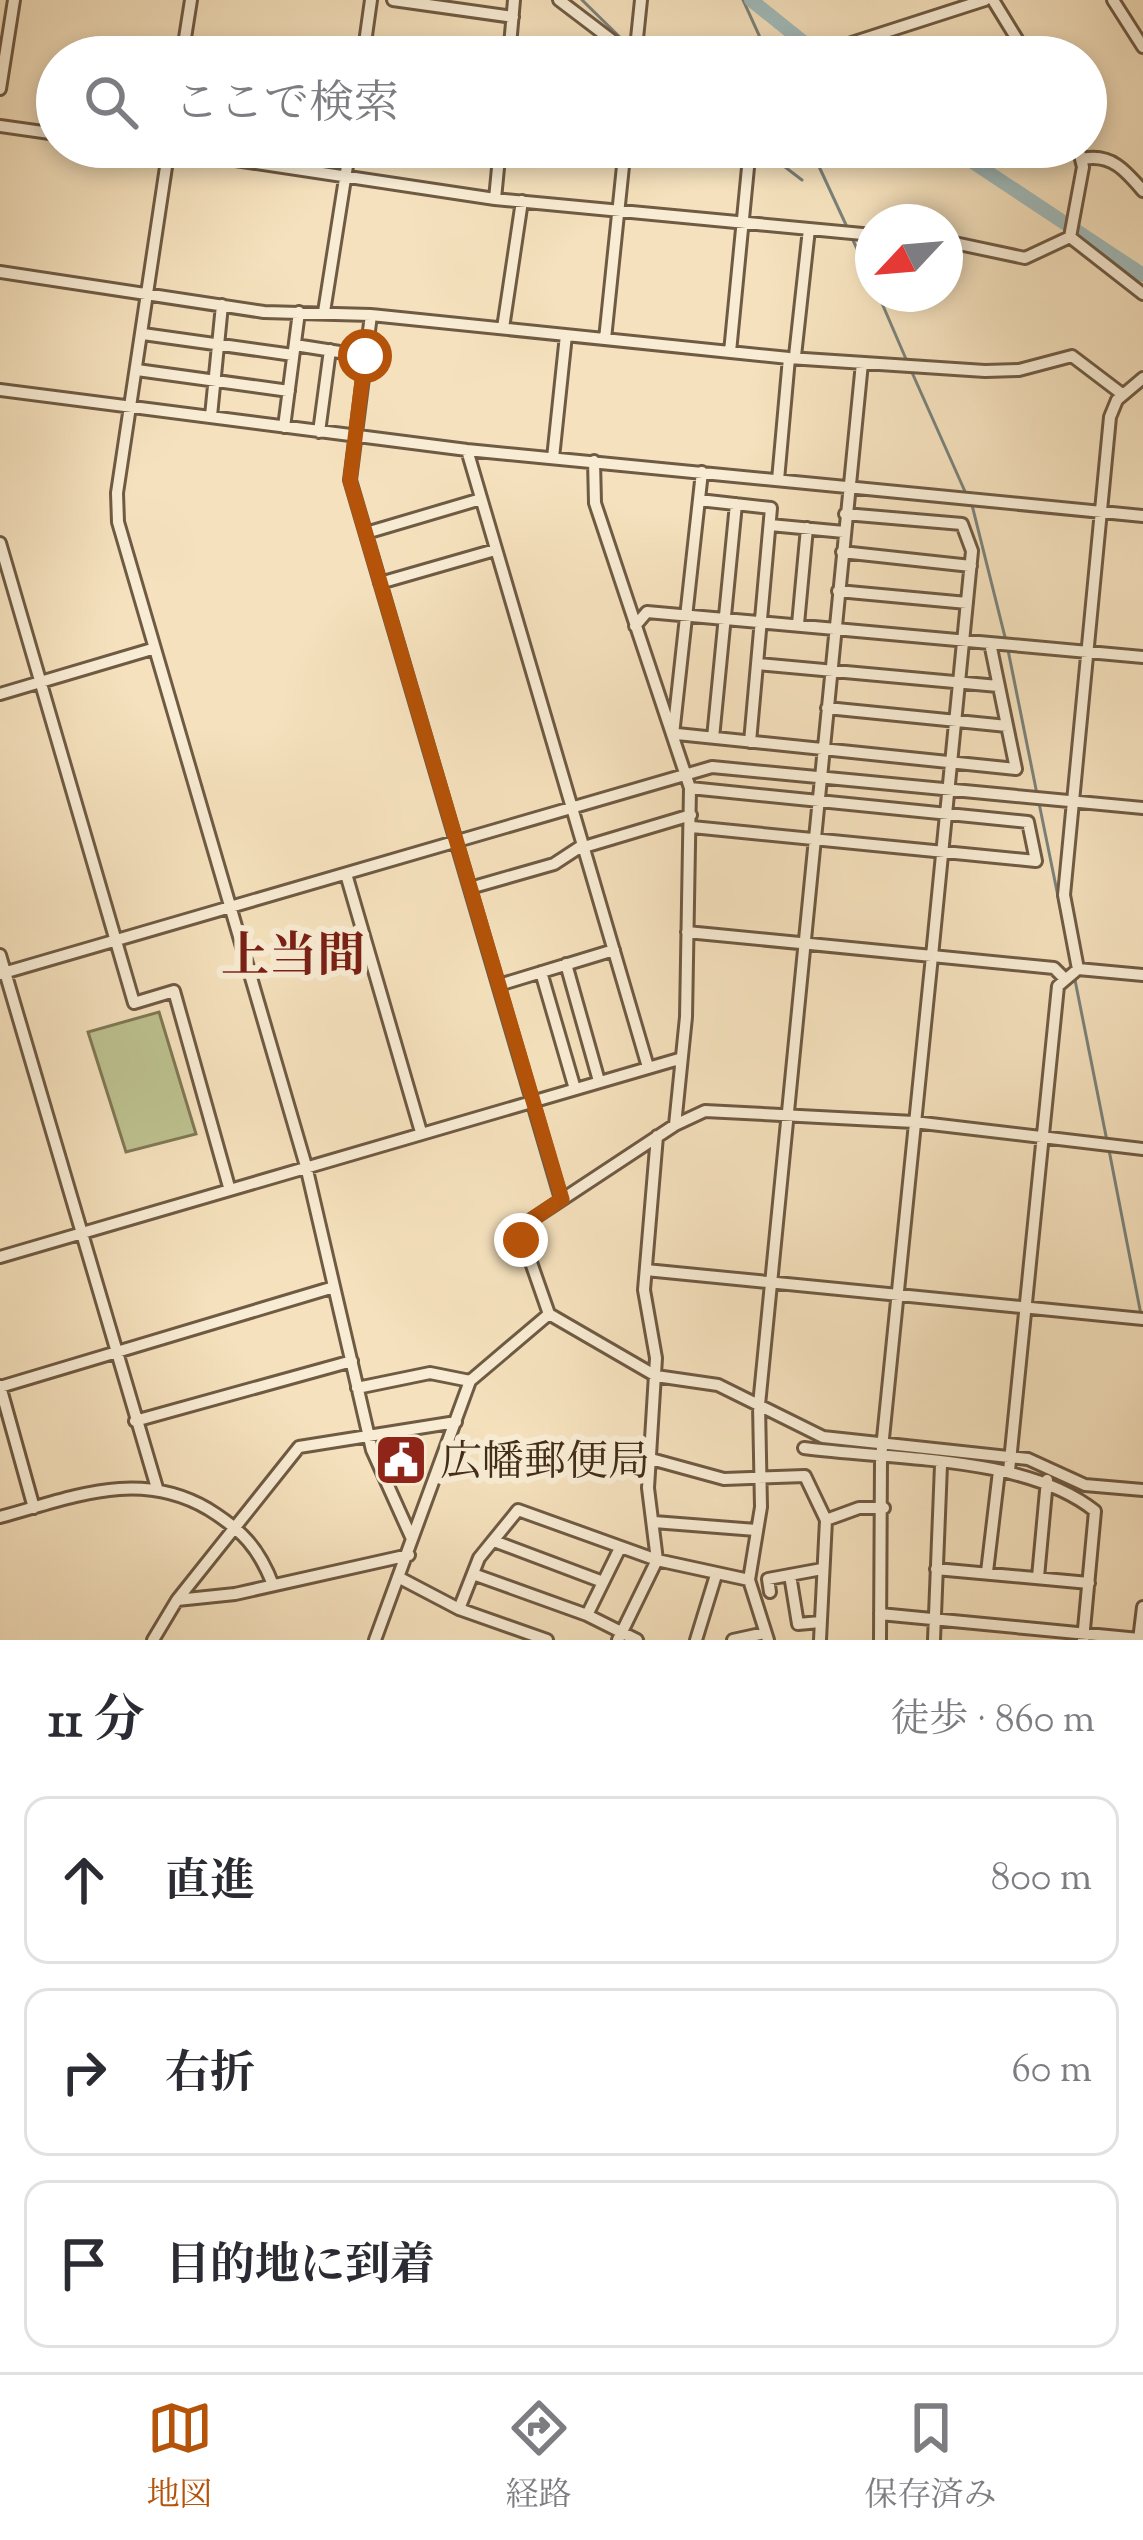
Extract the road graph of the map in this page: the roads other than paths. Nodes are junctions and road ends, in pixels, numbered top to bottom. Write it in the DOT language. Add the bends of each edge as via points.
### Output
graph roads {
  1 [pos="14,0"];
  2 [pos="191,0"];
  3 [pos="371,0"];
  4 [pos="393,0"];
  5 [pos="514,0"];
  6 [pos="559,0"];
  7 [pos="641,0"];
  8 [pos="989,0"];
  9 [pos="1113,0"];
  10 [pos="512,17"];
  11 [pos="185,36"];
  12 [pos="366,36"];
  13 [pos="510,36"];
  14 [pos="611,36"];
  15 [pos="637,36"];
  16 [pos="874,36"];
  17 [pos="1014,36"];
  18 [pos="1143,47"];
  19 [pos="0,89"];
  20 [pos="0,126"];
  21 [pos="36,131"];
  22 [pos="1107,160"];
  23 [pos="166,168"];
  24 [pos="287,168"];
  25 [pos="347,168"];
  26 [pos="498,168"];
  27 [pos="623,168"];
  28 [pos="749,168"];
  29 [pos="1079,168"];
  30 [pos="346,178"];
  31 [pos="1143,191"];
  32 [pos="495,199"];
  33 [pos="522,201"];
  34 [pos="618,210"];
  35 [pos="742,223"];
  36 [pos="808,229"];
  37 [pos="1071,229"];
  38 [pos="855,234"];
  39 [pos="963,245"];
  40 [pos="0,272"];
  41 [pos="148,293"];
  42 [pos="1143,294"];
  43 [pos="222,305"];
  44 [pos="324,311"];
  45 [pos="299,312"];
  46 [pos="371,315"];
  47 [pos="503,328"];
  48 [pos="143,334"];
  49 [pos="566,335"];
  50 [pos="605,339"];
  51 [pos="219,345"];
  52 [pos="294,350"];
  53 [pos="330,350"];
  54 [pos="730,352"];
  55 [pos="365,356"];
  56 [pos="792,357"];
  57 [pos="862,363"];
  58 [pos="137,370"];
  59 [pos="1143,378"];
  60 [pos="214,381"];
  61 [pos="0,390"];
  62 [pos="289,392"];
  63 [pos="1122,394"];
  64 [pos="131,411"];
  65 [pos="211,416"];
  66 [pos="284,427"];
  67 [pos="319,432"];
  68 [pos="353,441"];
  69 [pos="467,450"];
  70 [pos="554,458"];
  71 [pos="594,461"];
  72 [pos="702,472"];
  73 [pos="778,480"];
  74 [pos="848,488"];
  75 [pos="481,500"];
  76 [pos="699,500"];
  77 [pos="736,504"];
  78 [pos="1102,512"];
  79 [pos="845,514"];
  80 [pos="1143,516"];
  81 [pos="770,525"];
  82 [pos="807,528"];
  83 [pos="844,532"];
  84 [pos="366,533"];
  85 [pos="0,543"];
  86 [pos="495,550"];
  87 [pos="842,552"];
  88 [pos="971,566"];
  89 [pos="380,583"];
  90 [pos="838,590"];
  91 [pos="967,603"];
  92 [pos="687,614"];
  93 [pos="724,617"];
  94 [pos="761,621"];
  95 [pos="798,624"];
  96 [pos="635,626"];
  97 [pos="834,627"];
  98 [pos="965,640"];
  99 [pos="989,643"];
  100 [pos="152,649"];
  101 [pos="1090,653"];
  102 [pos="1143,657"];
  103 [pos="758,664"];
  104 [pos="830,670"];
  105 [pos="42,682"];
  106 [pos="961,682"];
  107 [pos="998,686"];
  108 [pos="0,694"];
  109 [pos="826,708"];
  110 [pos="957,721"];
  111 [pos="1007,726"];
  112 [pos="675,735"];
  113 [pos="713,738"];
  114 [pos="750,742"];
  115 [pos="822,750"];
  116 [pos="953,763"];
  117 [pos="685,774"];
  118 [pos="819,776"];
  119 [pos="690,788"];
  120 [pos="951,788"];
  121 [pos="817,800"];
  122 [pos="1075,801"];
  123 [pos="572,807"];
  124 [pos="1143,808"];
  125 [pos="948,814"];
  126 [pos="691,821"];
  127 [pos="813,839"];
  128 [pos="457,841"];
  129 [pos="584,846"];
  130 [pos="944,851"];
  131 [pos="346,874"];
  132 [pos="470,888"];
  133 [pos="231,908"];
  134 [pos="687,932"];
  135 [pos="116,941"];
  136 [pos="803,943"];
  137 [pos="614,950"];
  138 [pos="0,955"];
  139 [pos="932,956"];
  140 [pos="566,964"];
  141 [pos="1078,969"];
  142 [pos="541,972"];
  143 [pos="3,973"];
  144 [pos="1143,975"];
  145 [pos="1064,978"];
  146 [pos="499,985"];
  147 [pos="679,1059"];
  148 [pos="648,1067"];
  149 [pos="598,1077"];
  150 [pos="574,1084"];
  151 [pos="532,1101"];
  152 [pos="788,1117"];
  153 [pos="914,1122"];
  154 [pos="675,1125"];
  155 [pos="421,1132"];
  156 [pos="657,1136"];
  157 [pos="1042,1139"];
  158 [pos="1143,1149"];
  159 [pos="306,1166"];
  160 [pos="230,1186"];
  161 [pos="562,1199"];
  162 [pos="80,1234"];
  163 [pos="0,1257"];
  164 [pos="646,1270"];
  165 [pos="770,1283"];
  166 [pos="334,1286"];
  167 [pos="899,1296"];
  168 [pos="1024,1307"];
  169 [pos="549,1314"];
  170 [pos="1139,1319"];
  171 [pos="115,1352"];
  172 [pos="352,1361"];
  173 [pos="656,1376"];
  174 [pos="470,1382"];
  175 [pos="0,1387"];
  176 [pos="357,1388"];
  177 [pos="759,1405"];
  178 [pos="135,1421"];
  179 [pos="456,1423"];
  180 [pos="369,1436"];
  181 [pos="882,1443"];
  182 [pos="804,1448"];
  183 [pos="1012,1457"];
  184 [pos="881,1458"];
  185 [pos="651,1459"];
  186 [pos="941,1465"];
  187 [pos="1004,1471"];
  188 [pos="762,1478"];
  189 [pos="1047,1480"];
  190 [pos="158,1488"];
  191 [pos="1143,1490"];
  192 [pos="34,1508"];
  193 [pos="884,1508"];
  194 [pos="0,1517"];
  195 [pos="826,1520"];
  196 [pos="654,1522"];
  197 [pos="234,1527"];
  198 [pos="756,1530"];
  199 [pos="412,1539"];
  200 [pos="494,1541"];
  201 [pos="620,1548"];
  202 [pos="409,1555"];
  203 [pos="657,1560"];
  204 [pos="822,1569"];
  205 [pos="936,1569"];
  206 [pos="987,1572"];
  207 [pos="472,1574"];
  208 [pos="716,1575"];
  209 [pos="790,1575"];
  210 [pos="398,1577"];
  211 [pos="1037,1577"];
  212 [pos="749,1580"];
  213 [pos="603,1582"];
  214 [pos="1089,1583"];
  215 [pos="273,1585"];
  216 [pos="770,1592"];
  217 [pos="177,1600"];
  218 [pos="1143,1607"];
  219 [pos="460,1609"];
  220 [pos="880,1614"];
  221 [pos="587,1615"];
  222 [pos="935,1619"];
  223 [pos="820,1622"];
  224 [pos="620,1635"];
  225 [pos="767,1637"];
  226 [pos="1084,1637"];
  227 [pos="1139,1639"];
  228 [pos="153,1640"];
  229 [pos="375,1640"];
  230 [pos="547,1640"];
  231 [pos="637,1640"];
  232 [pos="698,1640"];
  233 [pos="733,1640"];
  234 [pos="820,1640"];
  235 [pos="880,1640"];
  236 [pos="934,1640"];
  1 -- 19 [label="street"];
  2 -- 11 [label="street"];
  3 -- 12 [label="street"];
  4 -- 10 [label="street"];
  5 -- 10 [label="street"];
  6 -- 14 [label="street"];
  7 -- 15 [label="street"];
  8 -- 16 [label="street"];
  8 -- 17 [label="street"];
  9 -- 18 [label="street"];
  10 -- 13 [label="street"];
  20 -- 21 [label="street"];
  22 -- 31 [label="street"];
  23 -- 41 [label="street"];
  24 -- 30 [label="street"];
  25 -- 30 [label="street"];
  26 -- 32 [label="street"];
  27 -- 34 [label="street"];
  28 -- 35 [label="street"];
  29 -- 37 [label="street"];
  30 -- 32 [label="street"];
  30 -- 44 [label="street"];
  32 -- 33 [label="street"];
  33 -- 34 [label="street"];
  33 -- 47 [label="street"];
  34 -- 35 [label="street"];
  34 -- 50 [label="street"];
  35 -- 36 [label="street"];
  35 -- 54 [label="street"];
  36 -- 38 [label="street"];
  36 -- 56 [label="street"];
  37 -- 39 [label="street" via="1025,258"];
  37 -- 42 [label="street"];
  40 -- 41 [label="street"];
  41 -- 43 [label="street"];
  41 -- 48 [label="street"];
  43 -- 45 [label="street"];
  43 -- 51 [label="street"];
  44 -- 45 [label="street"];
  44 -- 46 [label="street"];
  45 -- 52 [label="street"];
  46 -- 47 [label="street"];
  46 -- 55 [label="street"];
  47 -- 49 [label="street"];
  48 -- 51 [label="street"];
  48 -- 58 [label="street"];
  49 -- 50 [label="street"];
  49 -- 70 [label="street"];
  50 -- 54 [label="street"];
  51 -- 52 [label="street"];
  51 -- 60 [label="street"];
  52 -- 53 [label="street"];
  52 -- 62 [label="street"];
  53 -- 55 [label="street"];
  53 -- 67 [label="street"];
  54 -- 56 [label="street"];
  55 -- 68 [label="street"];
  56 -- 57 [label="street"];
  56 -- 73 [label="street"];
  57 -- 63 [label="street" via="1019,370 1072,356"];
  57 -- 74 [label="street"];
  58 -- 60 [label="street"];
  58 -- 64 [label="street"];
  59 -- 63 [label="street"];
  60 -- 62 [label="street"];
  60 -- 65 [label="street"];
  61 -- 64 [label="street"];
  62 -- 66 [label="street"];
  63 -- 78 [label="street" via="1110,417"];
  64 -- 65 [label="street"];
  64 -- 100 [label="street" via="116,508"];
  65 -- 66 [label="street"];
  66 -- 67 [label="street"];
  67 -- 68 [label="street"];
  68 -- 69 [label="street"];
  68 -- 84 [label="street" via="350,480"];
  69 -- 70 [label="street"];
  69 -- 75 [label="street"];
  70 -- 71 [label="street"];
  71 -- 72 [label="street"];
  71 -- 96 [label="street" via="596,503"];
  72 -- 73 [label="street"];
  72 -- 76 [label="street"];
  73 -- 74 [label="street"];
  74 -- 78 [label="street"];
  74 -- 79 [label="street"];
  75 -- 84 [label="street"];
  75 -- 86 [label="street"];
  76 -- 77 [label="street"];
  76 -- 92 [label="street"];
  77 -- 81 [label="street" via="771,508"];
  77 -- 93 [label="street"];
  78 -- 80 [label="street"];
  78 -- 101 [label="street"];
  79 -- 83 [label="street"];
  79 -- 88 [label="street" via="962,524"];
  81 -- 82 [label="street"];
  81 -- 94 [label="street"];
  82 -- 83 [label="street"];
  82 -- 95 [label="street"];
  83 -- 87 [label="street"];
  84 -- 89 [label="street"];
  85 -- 105 [label="street"];
  86 -- 89 [label="street"];
  86 -- 123 [label="street"];
  87 -- 88 [label="street"];
  87 -- 90 [label="street"];
  88 -- 91 [label="street"];
  89 -- 128 [label="street"];
  90 -- 91 [label="street"];
  90 -- 97 [label="street"];
  91 -- 98 [label="street"];
  92 -- 93 [label="street"];
  92 -- 96 [label="street" via="647,612"];
  92 -- 112 [label="street"];
  93 -- 94 [label="street"];
  93 -- 113 [label="street"];
  94 -- 95 [label="street"];
  94 -- 103 [label="street"];
  95 -- 97 [label="street"];
  96 -- 112 [label="street"];
  97 -- 98 [label="street"];
  97 -- 104 [label="street"];
  98 -- 99 [label="street"];
  98 -- 106 [label="street"];
  99 -- 101 [label="street"];
  99 -- 107 [label="street"];
  100 -- 105 [label="street"];
  100 -- 133 [label="street"];
  101 -- 102 [label="street"];
  101 -- 122 [label="street"];
  103 -- 104 [label="street"];
  103 -- 114 [label="street"];
  104 -- 106 [label="street"];
  104 -- 109 [label="street"];
  105 -- 108 [label="street"];
  105 -- 135 [label="street"];
  106 -- 107 [label="street"];
  106 -- 110 [label="street"];
  107 -- 111 [label="street"];
  109 -- 110 [label="street"];
  109 -- 115 [label="street"];
  110 -- 111 [label="street"];
  110 -- 116 [label="street"];
  111 -- 116 [label="street" via="1016,769"];
  112 -- 113 [label="street"];
  112 -- 117 [label="street"];
  113 -- 114 [label="street"];
  114 -- 115 [label="street"];
  115 -- 116 [label="street"];
  115 -- 118 [label="street"];
  116 -- 120 [label="street"];
  117 -- 118 [label="street" via="726,766"];
  117 -- 119 [label="street"];
  117 -- 123 [label="street"];
  118 -- 120 [label="street"];
  118 -- 121 [label="street"];
  119 -- 121 [label="street"];
  119 -- 126 [label="street"];
  120 -- 122 [label="street"];
  120 -- 125 [label="street"];
  121 -- 125 [label="street"];
  121 -- 127 [label="street"];
  122 -- 124 [label="street"];
  122 -- 141 [label="street" via="1064,896"];
  123 -- 128 [label="street"];
  123 -- 129 [label="street"];
  125 -- 130 [label="street"];
  125 -- 130 [label="street" via="1028,822 1036,861"];
  126 -- 127 [label="street"];
  126 -- 129 [label="street"];
  126 -- 134 [label="street"];
  127 -- 130 [label="street"];
  127 -- 136 [label="street"];
  128 -- 131 [label="street"];
  128 -- 132 [label="street"];
  129 -- 132 [label="street" via="554,864"];
  129 -- 137 [label="street"];
  130 -- 139 [label="street"];
  131 -- 133 [label="street"];
  131 -- 155 [label="street"];
  132 -- 146 [label="street"];
  133 -- 135 [label="street"];
  133 -- 159 [label="street"];
  134 -- 136 [label="street"];
  134 -- 147 [label="street"];
  135 -- 143 [label="street"];
  135 -- 160 [label="street" via="134,1003 174,991"];
  136 -- 139 [label="street"];
  136 -- 152 [label="street"];
  137 -- 140 [label="street"];
  137 -- 148 [label="street"];
  138 -- 143 [label="street"];
  139 -- 145 [label="street" via="1054,968"];
  139 -- 153 [label="street"];
  140 -- 142 [label="street"];
  140 -- 149 [label="street"];
  141 -- 144 [label="street"];
  141 -- 145 [label="street"];
  142 -- 146 [label="street"];
  142 -- 150 [label="street"];
  143 -- 162 [label="street"];
  145 -- 157 [label="street"];
  146 -- 151 [label="street"];
  147 -- 148 [label="street"];
  147 -- 154 [label="street"];
  148 -- 149 [label="street"];
  149 -- 150 [label="street"];
  150 -- 151 [label="street"];
  151 -- 155 [label="street"];
  151 -- 161 [label="street"];
  152 -- 153 [label="street"];
  152 -- 154 [label="street" via="716,1110"];
  152 -- 165 [label="street"];
  153 -- 157 [label="street"];
  153 -- 167 [label="street"];
  154 -- 156 [label="street"];
  155 -- 159 [label="street"];
  156 -- 161 [label="street"];
  156 -- 164 [label="street"];
  157 -- 158 [label="street"];
  157 -- 168 [label="street"];
  159 -- 160 [label="street"];
  159 -- 166 [label="street"];
  160 -- 162 [label="street"];
  161 -- 169 [label="street" via="519,1228"];
  162 -- 163 [label="street"];
  162 -- 171 [label="street"];
  164 -- 165 [label="street"];
  164 -- 173 [label="street"];
  165 -- 167 [label="street"];
  165 -- 177 [label="street"];
  166 -- 171 [label="street"];
  166 -- 172 [label="street"];
  167 -- 168 [label="street"];
  167 -- 181 [label="street"];
  168 -- 170 [label="street"];
  168 -- 183 [label="street"];
  169 -- 173 [label="street"];
  169 -- 174 [label="street"];
  171 -- 175 [label="street"];
  171 -- 178 [label="street"];
  172 -- 176 [label="street"];
  172 -- 178 [label="street"];
  173 -- 177 [label="street" via="718,1385"];
  173 -- 185 [label="street"];
  174 -- 176 [label="street" via="430,1373"];
  174 -- 179 [label="street"];
  175 -- 192 [label="street"];
  176 -- 180 [label="street"];
  177 -- 181 [label="street" via="823,1437"];
  177 -- 188 [label="street"];
  178 -- 190 [label="street"];
  179 -- 180 [label="street"];
  179 -- 199 [label="street"];
  180 -- 197 [label="street" via="299,1447"];
  180 -- 199 [label="street"];
  181 -- 183 [label="street"];
  181 -- 184 [label="street"];
  182 -- 184 [label="street"];
  183 -- 187 [label="street"];
  183 -- 191 [label="street" via="1085,1485"];
  184 -- 186 [label="street"];
  184 -- 193 [label="street"];
  185 -- 188 [label="street" via="724,1479"];
  185 -- 196 [label="street"];
  186 -- 187 [label="street"];
  186 -- 205 [label="street"];
  187 -- 189 [label="street"];
  187 -- 206 [label="street"];
  188 -- 195 [label="street" via="805,1476"];
  188 -- 198 [label="street"];
  189 -- 211 [label="street"];
  189 -- 214 [label="street" via="1095,1511"];
  190 -- 192 [label="street" via="91,1490"];
  190 -- 197 [label="street"];
  192 -- 194 [label="street"];
  193 -- 195 [label="street"];
  193 -- 220 [label="street"];
  195 -- 204 [label="street"];
  196 -- 198 [label="street"];
  196 -- 203 [label="street"];
  197 -- 215 [label="street" via="254,1545"];
  197 -- 217 [label="street"];
  198 -- 212 [label="street"];
  199 -- 202 [label="street"];
  200 -- 201 [label="street" via="518,1510"];
  200 -- 207 [label="street"];
  200 -- 213 [label="street"];
  201 -- 203 [label="street"];
  201 -- 213 [label="street"];
  202 -- 210 [label="street"];
  202 -- 215 [label="street"];
  203 -- 208 [label="street"];
  203 -- 224 [label="street"];
  204 -- 209 [label="street"];
  204 -- 223 [label="street"];
  205 -- 206 [label="street"];
  205 -- 222 [label="street"];
  206 -- 211 [label="street"];
  207 -- 219 [label="street"];
  207 -- 221 [label="street"];
  208 -- 212 [label="street"];
  208 -- 232 [label="street"];
  209 -- 216 [label="street" via="768,1579"];
  209 -- 223 [label="street" via="798,1624"];
  210 -- 219 [label="street"];
  210 -- 229 [label="street"];
  211 -- 214 [label="street"];
  212 -- 225 [label="street"];
  213 -- 221 [label="street"];
  214 -- 226 [label="street"];
  215 -- 217 [label="street"];
  217 -- 228 [label="street"];
  218 -- 227 [label="street"];
  219 -- 230 [label="street"];
  220 -- 222 [label="street"];
  220 -- 235 [label="street"];
  221 -- 224 [label="street"];
  222 -- 226 [label="street"];
  222 -- 236 [label="street"];
  223 -- 234 [label="street"];
  224 -- 231 [label="street"];
  225 -- 233 [label="street"];
  226 -- 227 [label="street"];
}
